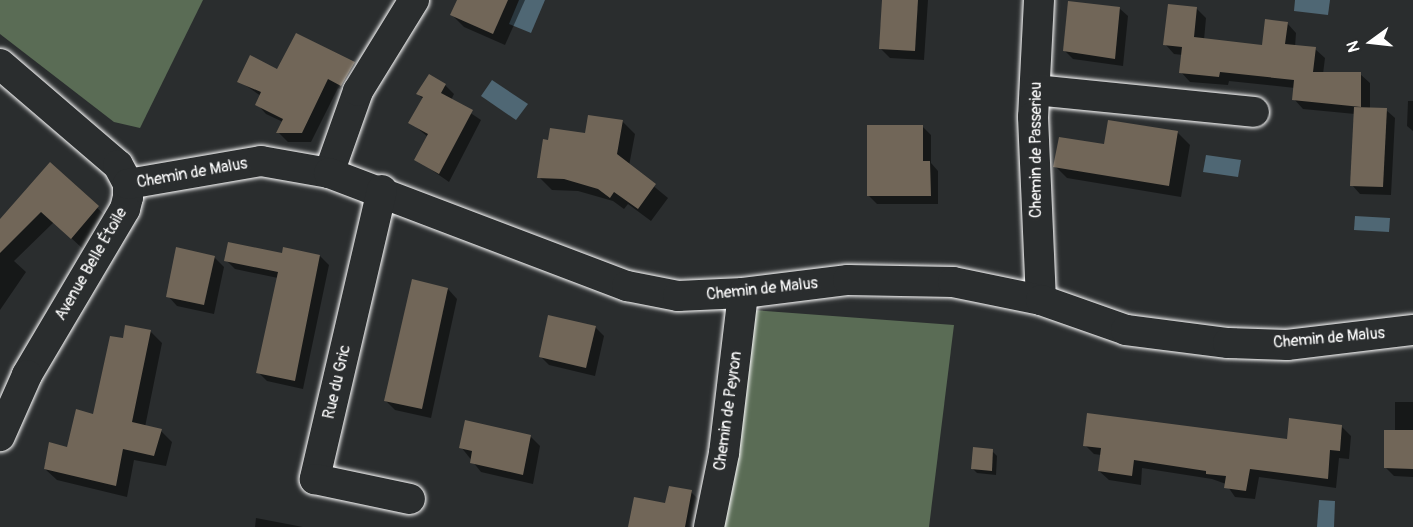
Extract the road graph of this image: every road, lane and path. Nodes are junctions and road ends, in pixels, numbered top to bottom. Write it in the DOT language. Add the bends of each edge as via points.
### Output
graph roads {
  1 [pos="414,0"];
  2 [pos="1039,0"];
  3 [pos="0,64"];
  4 [pos="1035,90"];
  5 [pos="1254,112"];
  6 [pos="329,173"];
  7 [pos="128,184"];
  8 [pos="382,190"];
  9 [pos="742,293"];
  10 [pos="1041,300"];
  11 [pos="1413,330"];
  12 [pos="0,436"];
  13 [pos="410,499"];
  14 [pos="709,527"];
  1 -- 6 [label="street" via="358,91"];
  2 -- 4 [label="street, Chemin de Passerieu"];
  3 -- 7 [label="street, Avenue Belle Étoile" via="105,152"];
  4 -- 5 [label="street"];
  4 -- 10 [label="street, Chemin de Passerieu" via="1034,198"];
  6 -- 7 [label="street, Chemin de Malus" via="261,161"];
  6 -- 8 [label="street, Chemin de Malus"];
  7 -- 12 [label="street, Avenue Belle Étoile" via="125,209 27,375"];
  8 -- 9 [label="street, Chemin de Malus" via="627,286 678,296"];
  8 -- 13 [label="street, Rue du Gric" via="315,479"];
  9 -- 10 [label="street, Chemin de Malus" via="848,280 941,282"];
  9 -- 14 [label="street, Chemin de Peyron" via="723,453"];
  10 -- 11 [label="street, Chemin de Malus" via="1126,330 1228,343 1287,345"];
}
